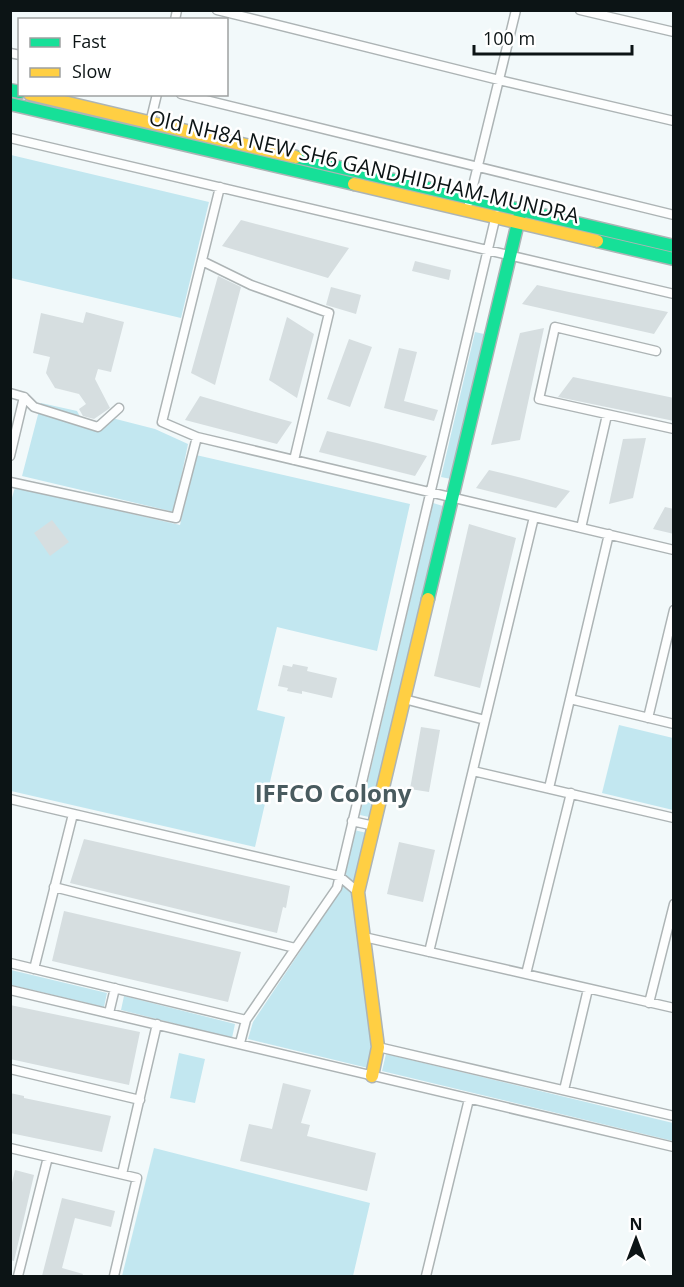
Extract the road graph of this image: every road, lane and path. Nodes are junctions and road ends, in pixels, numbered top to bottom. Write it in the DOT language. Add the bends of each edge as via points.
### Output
graph roads {
  1 [pos="217,10"];
  2 [pos="516,10"];
  3 [pos="580,10"];
  4 [pos="674,32"];
  5 [pos="499,80"];
  6 [pos="38,96"];
  7 [pos="157,96"];
  8 [pos="189,96"];
  9 [pos="10,104"];
  10 [pos="674,121"];
  11 [pos="150,123"];
  12 [pos="10,138"];
  13 [pos="478,167"];
  14 [pos="220,187"];
  15 [pos="470,198"];
  16 [pos="521,210"];
  17 [pos="467,211"];
  18 [pos="497,212"];
  19 [pos="674,215"];
  20 [pos="518,223"];
  21 [pos="674,246"];
  22 [pos="488,250"];
  23 [pos="510,256"];
  24 [pos="674,259"];
  25 [pos="202,261"];
  26 [pos="674,294"];
  27 [pos="656,351"];
  28 [pos="10,393"];
  29 [pos="24,397"];
  30 [pos="119,408"];
  31 [pos="607,415"];
  32 [pos="674,429"];
  33 [pos="197,436"];
  34 [pos="10,456"];
  35 [pos="294,460"];
  36 [pos="10,482"];
  37 [pos="430,492"];
  38 [pos="452,497"];
  39 [pos="534,517"];
  40 [pos="581,528"];
  41 [pos="609,534"];
  42 [pos="674,550"];
  43 [pos="674,610"];
  44 [pos="404,699"];
  45 [pos="570,699"];
  46 [pos="648,718"];
  47 [pos="485,720"];
  48 [pos="674,724"];
  49 [pos="472,771"];
  50 [pos="549,788"];
  51 [pos="571,793"];
  52 [pos="10,799"];
  53 [pos="73,814"];
  54 [pos="674,818"];
  55 [pos="352,821"];
  56 [pos="374,826"];
  57 [pos="339,876"];
  58 [pos="54,887"];
  59 [pos="358,892"];
  60 [pos="674,904"];
  61 [pos="364,937"];
  62 [pos="295,948"];
  63 [pos="429,952"];
  64 [pos="10,963"];
  65 [pos="34,969"];
  66 [pos="526,974"];
  67 [pos="115,988"];
  68 [pos="588,989"];
  69 [pos="10,990"];
  70 [pos="649,1003"];
  71 [pos="674,1008"];
  72 [pos="109,1013"];
  73 [pos="246,1020"];
  74 [pos="157,1024"];
  75 [pos="240,1043"];
  76 [pos="378,1047"];
  77 [pos="10,1069"];
  78 [pos="372,1076"];
  79 [pos="564,1090"];
  80 [pos="469,1099"];
  81 [pos="140,1100"];
  82 [pos="674,1116"];
  83 [pos="674,1147"];
  84 [pos="10,1148"];
  85 [pos="48,1157"];
  86 [pos="122,1174"];
  87 [pos="18,1276"];
  88 [pos="114,1276"];
  89 [pos="426,1276"];
  1 -- 5 [label="street"];
  2 -- 5 [label="street"];
  3 -- 4 [label="street"];
  5 -- 10 [label="street"];
  5 -- 13 [label="street"];
  6 -- 11 [label="main road"];
  7 -- 11 [label="street"];
  8 -- 13 [label="street"];
  9 -- 17 [label="main road, Old NH8A NEW SH6 GANDHIDHAM-MUNDRA"];
  11 -- 15 [label="main road"];
  12 -- 14 [label="street"];
  13 -- 15 [label="street"];
  13 -- 19 [label="street"];
  14 -- 22 [label="street"];
  14 -- 25 [label="street"];
  15 -- 17 [label="street"];
  15 -- 18 [label="main road"];
  16 -- 18 [label="main road"];
  16 -- 20 [label="main road"];
  16 -- 21 [label="main road"];
  17 -- 18 [label="main road, Old NH8A NEW SH6 GANDHIDHAM-MUNDRA"];
  18 -- 20 [label="main road, Old NH8A NEW SH6 GANDHIDHAM-MUNDRA"];
  18 -- 22 [label="street"];
  20 -- 23 [label="main road"];
  20 -- 24 [label="main road, Old NH8A NEW SH6 GANDHIDHAM-MUNDRA"];
  22 -- 23 [label="street"];
  22 -- 37 [label="street"];
  23 -- 26 [label="street"];
  23 -- 38 [label="main road"];
  25 -- 33 [label="street" via="162,422"];
  25 -- 35 [label="street" via="251,285 329,313"];
  27 -- 31 [label="street" via="555,327 539,399"];
  28 -- 29 [label="street"];
  29 -- 30 [label="street" via="33,406 98,427"];
  29 -- 34 [label="street"];
  31 -- 32 [label="street"];
  31 -- 40 [label="street"];
  33 -- 35 [label="street"];
  33 -- 36 [label="street" via="176,518"];
  35 -- 37 [label="street"];
  37 -- 38 [label="street"];
  37 -- 55 [label="street"];
  38 -- 39 [label="street"];
  38 -- 44 [label="main road"];
  39 -- 40 [label="street"];
  39 -- 47 [label="street"];
  40 -- 41 [label="street"];
  41 -- 42 [label="street"];
  41 -- 45 [label="street"];
  43 -- 46 [label="street"];
  44 -- 47 [label="street"];
  44 -- 56 [label="main road"];
  45 -- 46 [label="street"];
  45 -- 50 [label="street"];
  46 -- 48 [label="street"];
  47 -- 49 [label="street"];
  49 -- 50 [label="street"];
  49 -- 63 [label="street"];
  50 -- 51 [label="street"];
  51 -- 54 [label="street"];
  51 -- 66 [label="street"];
  52 -- 53 [label="street"];
  53 -- 57 [label="street"];
  53 -- 58 [label="street"];
  55 -- 56 [label="street"];
  55 -- 57 [label="street"];
  56 -- 59 [label="main road"];
  57 -- 59 [label="street"];
  57 -- 62 [label="street" via="337,888"];
  58 -- 62 [label="street"];
  58 -- 65 [label="street"];
  59 -- 61 [label="main road"];
  60 -- 70 [label="street"];
  61 -- 63 [label="street"];
  61 -- 76 [label="main road"];
  62 -- 73 [label="street"];
  63 -- 66 [label="street"];
  64 -- 65 [label="street"];
  65 -- 67 [label="street"];
  66 -- 68 [label="street"];
  67 -- 72 [label="street"];
  67 -- 73 [label="street"];
  68 -- 70 [label="street"];
  68 -- 79 [label="street"];
  69 -- 72 [label="street"];
  70 -- 71 [label="street"];
  72 -- 74 [label="street"];
  73 -- 75 [label="street"];
  74 -- 75 [label="street"];
  74 -- 81 [label="street"];
  75 -- 78 [label="street"];
  76 -- 78 [label="main road"];
  76 -- 79 [label="street"];
  77 -- 81 [label="street"];
  78 -- 80 [label="street"];
  79 -- 82 [label="street"];
  80 -- 83 [label="street"];
  80 -- 89 [label="street"];
  81 -- 86 [label="street"];
  84 -- 85 [label="street"];
  85 -- 86 [label="street"];
  85 -- 87 [label="street"];
  86 -- 88 [label="street" via="137,1178"];
}
